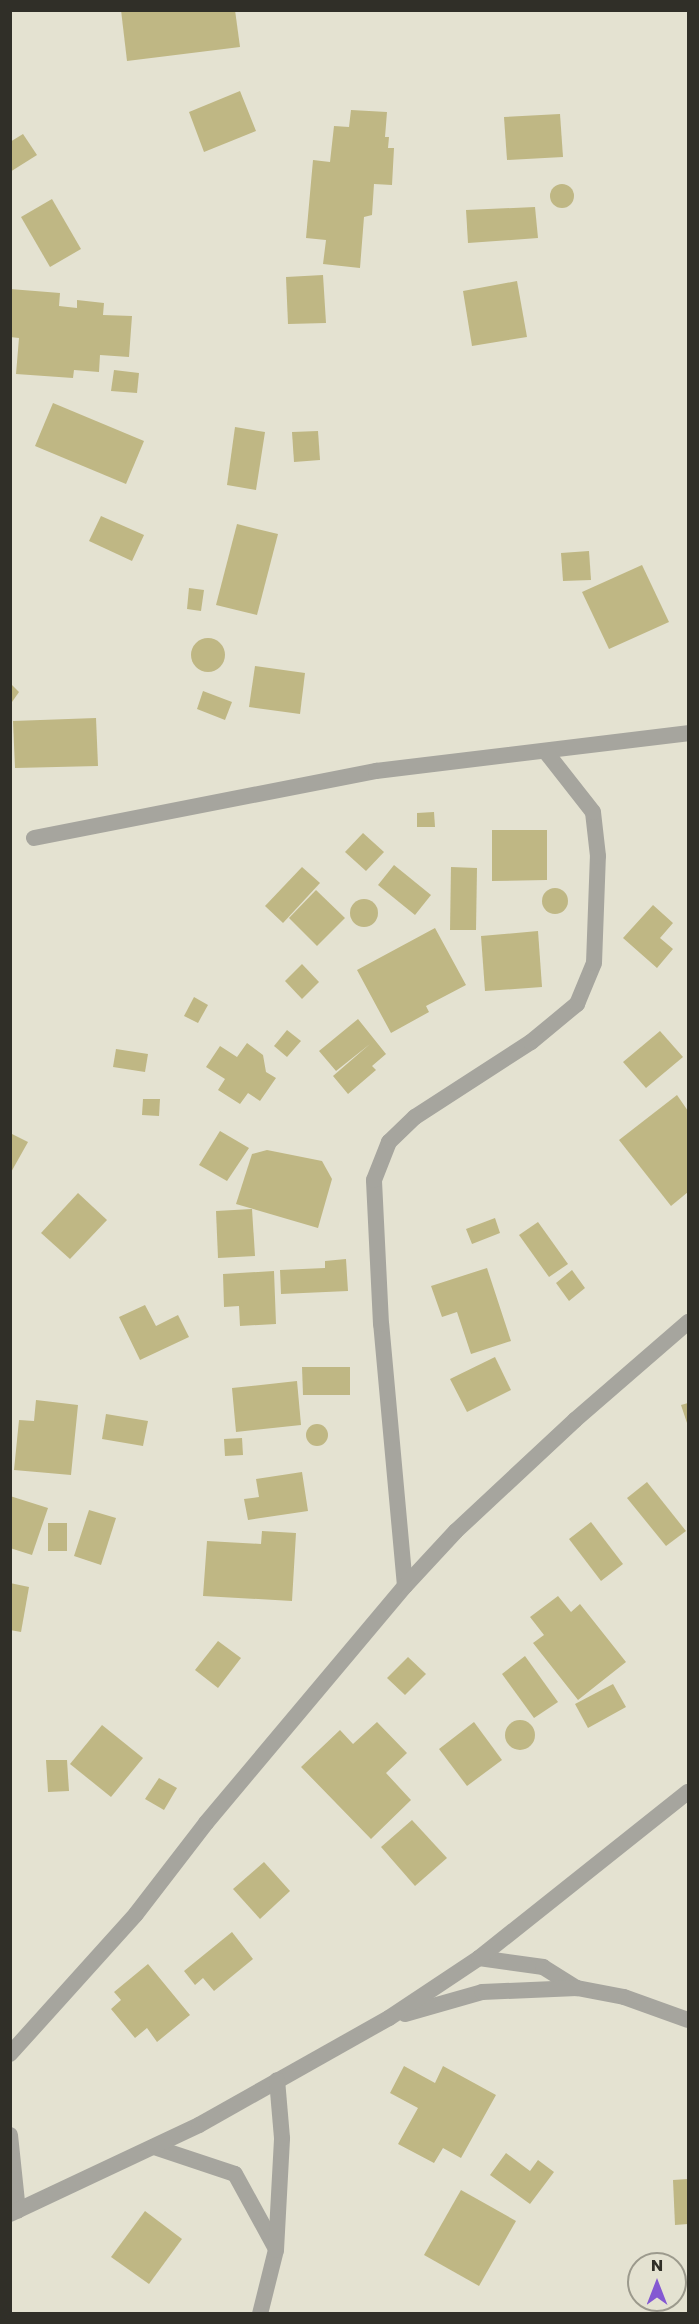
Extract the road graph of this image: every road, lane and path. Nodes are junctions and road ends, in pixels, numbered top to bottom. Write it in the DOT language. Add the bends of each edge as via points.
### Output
graph roads {
  1 [pos="688,733"];
  2 [pos="546,752"];
  3 [pos="34,838"];
  4 [pos="688,1322"];
  5 [pos="405,1586"];
  6 [pos="688,1792"];
  7 [pos="478,1958"];
  8 [pos="577,1988"];
  9 [pos="389,2018"];
  10 [pos="688,2020"];
  11 [pos="10,2054"];
  12 [pos="277,2080"];
  13 [pos="10,2135"];
  14 [pos="154,2147"];
  15 [pos="14,2213"];
  16 [pos="276,2250"];
  17 [pos="260,2313"];
  1 -- 2 [label="street"];
  2 -- 3 [label="street" via="376,771"];
  2 -- 5 [label="street" via="593,812 598,906 590,973 577,1004 531,1042 389,1142 374,1180 381,1324"];
  4 -- 5 [label="street" via="566,1428 456,1531"];
  5 -- 11 [label="street" via="206,1823 136,1914"];
  6 -- 7 [label="street"];
  7 -- 8 [label="street" via="543,1967"];
  7 -- 9 [label="street"];
  8 -- 9 [label="street" via="483,1992"];
  8 -- 10 [label="street" via="624,1997"];
  9 -- 12 [label="street"];
  12 -- 14 [label="street"];
  12 -- 16 [label="street" via="282,2138"];
  13 -- 15 [label="street"];
  14 -- 15 [label="street"];
  14 -- 16 [label="street" via="235,2174"];
  16 -- 17 [label="street"];
}
